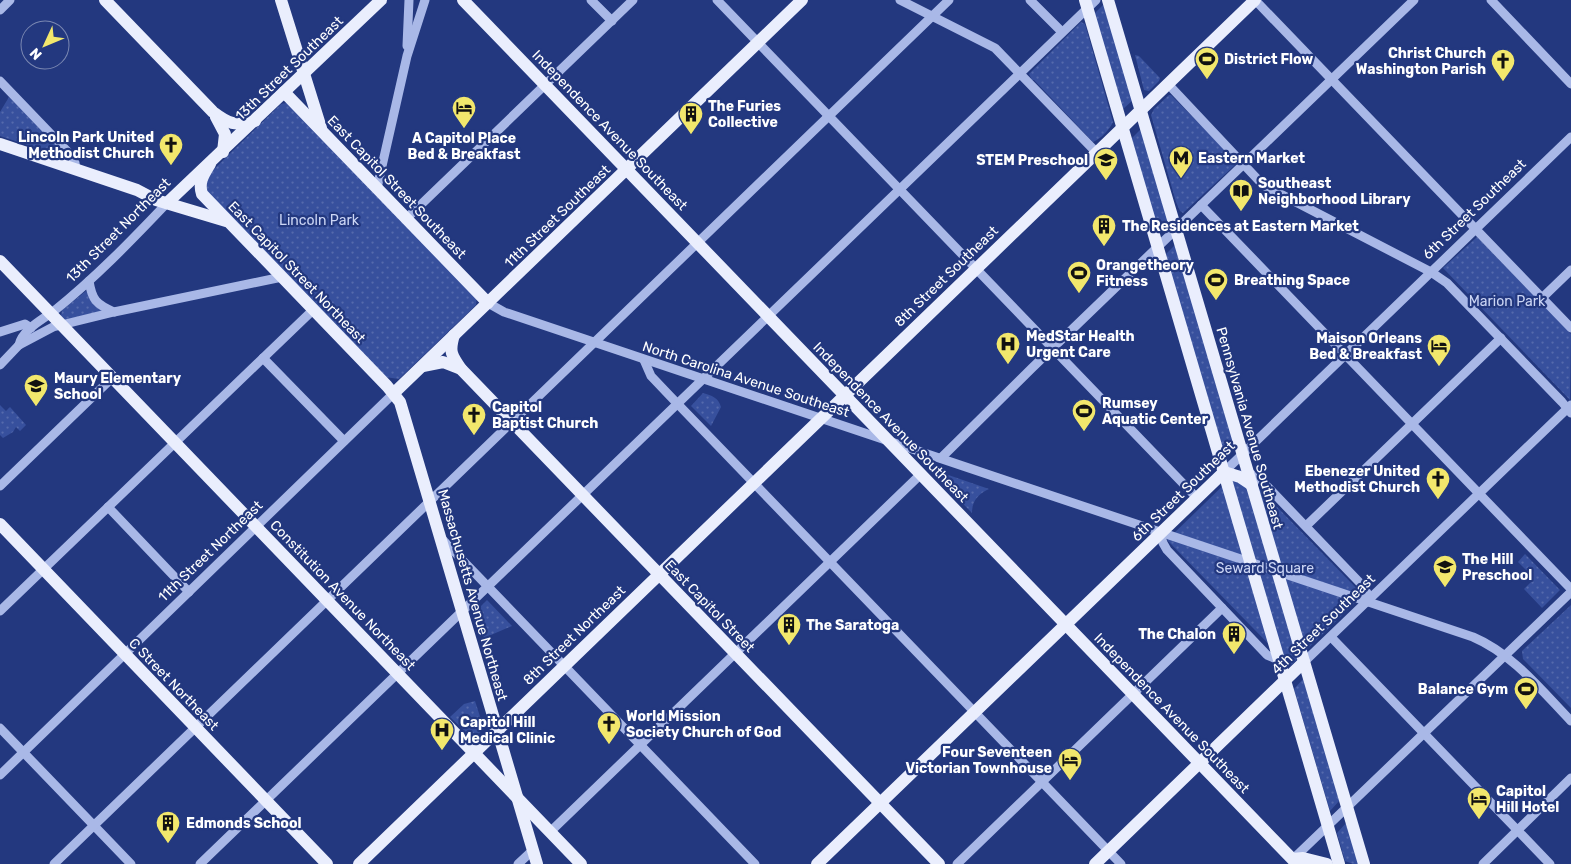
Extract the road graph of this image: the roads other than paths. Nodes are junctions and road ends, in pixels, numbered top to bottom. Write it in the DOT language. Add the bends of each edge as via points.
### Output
graph roads {
  1 [pos="10,0"];
  2 [pos="105,0"];
  3 [pos="281,0"];
  4 [pos="381,0"];
  5 [pos="409,0"];
  6 [pos="426,0"];
  7 [pos="463,0"];
  8 [pos="591,0"];
  9 [pos="633,0"];
  10 [pos="716,0"];
  11 [pos="802,0"];
  12 [pos="900,0"];
  13 [pos="949,0"];
  14 [pos="1030,0"];
  15 [pos="1108,0"];
  16 [pos="1255,0"];
  17 [pos="1414,0"];
  18 [pos="1491,0"];
  19 [pos="1089,3"];
  20 [pos="0,10"];
  21 [pos="932,17"];
  22 [pos="612,21"];
  23 [pos="1062,32"];
  24 [pos="758,43"];
  25 [pos="407,56"];
  26 [pos="304,73"];
  27 [pos="1020,73"];
  28 [pos="1331,79"];
  29 [pos="0,81"];
  30 [pos="1168,84"];
  31 [pos="1571,84"];
  32 [pos="545,85"];
  33 [pos="284,92"];
  34 [pos="1141,110"];
  35 [pos="213,112"];
  36 [pos="829,116"];
  37 [pos="255,121"];
  38 [pos="1122,128"];
  39 [pos="322,131"];
  40 [pos="239,136"];
  41 [pos="1571,137"];
  42 [pos="0,144"];
  43 [pos="223,152"];
  44 [pos="1096,152"];
  45 [pos="1244,163"];
  46 [pos="210,164"];
  47 [pos="76,169"];
  48 [pos="627,169"];
  49 [pos="377,188"];
  50 [pos="900,189"];
  51 [pos="168,203"];
  52 [pos="1201,205"];
  53 [pos="407,218"];
  54 [pos="228,222"];
  55 [pos="1176,228"];
  56 [pos="1476,229"];
  57 [pos="698,243"];
  58 [pos="1157,247"];
  59 [pos="0,261"];
  60 [pos="976,268"];
  61 [pos="1571,270"];
  62 [pos="1431,272"];
  63 [pos="282,277"];
  64 [pos="88,281"];
  65 [pos="1542,298"];
  66 [pos="488,303"];
  67 [pos="313,310"];
  68 [pos="114,312"];
  69 [pos="50,313"];
  70 [pos="768,316"];
  71 [pos="61,325"];
  72 [pos="31,328"];
  73 [pos="1571,328"];
  74 [pos="0,332"];
  75 [pos="454,335"];
  76 [pos="1501,338"];
  77 [pos="594,343"];
  78 [pos="19,345"];
  79 [pos="440,348"];
  80 [pos="1053,348"];
  81 [pos="1345,355"];
  82 [pos="263,358"];
  83 [pos="2,360"];
  84 [pos="644,360"];
  85 [pos="423,366"];
  86 [pos="461,369"];
  87 [pos="112,378"];
  88 [pos="703,379"];
  89 [pos="394,393"];
  90 [pos="844,395"];
  91 [pos="678,404"];
  92 [pos="1570,409"];
  93 [pos="820,419"];
  94 [pos="512,422"];
  95 [pos="1412,424"];
  96 [pos="344,441"];
  97 [pos="175,442"];
  98 [pos="890,442"];
  99 [pos="1243,454"];
  100 [pos="941,458"];
  101 [pos="1224,472"];
  102 [pos="1248,472"];
  103 [pos="921,474"];
  104 [pos="754,483"];
  105 [pos="1252,485"];
  106 [pos="0,486"];
  107 [pos="1479,493"];
  108 [pos="582,495"];
  109 [pos="1197,498"];
  110 [pos="430,501"];
  111 [pos="108,508"];
  112 [pos="0,524"];
  113 [pos="256,526"];
  114 [pos="1306,526"];
  115 [pos="1160,533"];
  116 [pos="441,539"];
  117 [pos="830,562"];
  118 [pos="1250,563"];
  119 [pos="43,569"];
  120 [pos="1277,572"];
  121 [pos="659,574"];
  122 [pos="488,587"];
  123 [pos="1571,590"];
  124 [pos="189,592"];
  125 [pos="328,600"];
  126 [pos="1367,602"];
  127 [pos="1222,608"];
  128 [pos="0,611"];
  129 [pos="462,611"];
  130 [pos="1066,624"];
  131 [pos="1331,636"];
  132 [pos="125,654"];
  133 [pos="736,654"];
  134 [pos="1505,655"];
  135 [pos="1279,660"];
  136 [pos="1304,662"];
  137 [pos="564,666"];
  138 [pos="398,673"];
  139 [pos="1285,680"];
  140 [pos="1133,694"];
  141 [pos="975,712"];
  142 [pos="1571,721"];
  143 [pos="0,728"];
  144 [pos="196,728"];
  145 [pos="497,730"];
  146 [pos="1424,733"];
  147 [pos="640,746"];
  148 [pos="24,752"];
  149 [pos="474,752"];
  150 [pos="1200,763"];
  151 [pos="0,775"];
  152 [pos="1571,778"];
  153 [pos="1042,782"];
  154 [pos="517,798"];
  155 [pos="266,801"];
  156 [pos="880,804"];
  157 [pos="1347,808"];
  158 [pos="94,825"];
  159 [pos="1328,826"];
  160 [pos="1518,830"];
  161 [pos="550,832"];
  162 [pos="533,850"];
  163 [pos="1109,851"];
  164 [pos="1293,862"];
  165 [pos="54,864"];
  166 [pos="132,864"];
  167 [pos="200,864"];
  168 [pos="327,864"];
  169 [pos="359,864"];
  170 [pos="518,864"];
  171 [pos="537,864"];
  172 [pos="581,864"];
  173 [pos="755,864"];
  174 [pos="817,864"];
  175 [pos="938,864"];
  176 [pos="957,864"];
  177 [pos="1095,864"];
  178 [pos="1121,864"];
  179 [pos="1326,864"];
  180 [pos="1339,864"];
  181 [pos="1364,864"];
  182 [pos="1483,864"];
  183 [pos="1550,864"];
  1 -- 20 [label="street"];
  2 -- 35 [label="main road"];
  3 -- 26 [label="main road"];
  4 -- 26 [label="main road, 13th Street Southeast"];
  5 -- 25 [label="street"];
  6 -- 25 [label="street"];
  7 -- 32 [label="main road, Independence Avenue Southeast"];
  8 -- 22 [label="street"];
  9 -- 22 [label="street"];
  10 -- 24 [label="street"];
  11 -- 24 [label="main road, 11th Street Southeast"];
  12 -- 21 [label="street"];
  13 -- 21 [label="street"];
  14 -- 23 [label="street"];
  15 -- 34 [label="main road, Pennsylvania Avenue Southeast"];
  16 -- 28 [label="street"];
  16 -- 30 [label="main road, 8th Street Southeast"];
  17 -- 28 [label="street"];
  18 -- 31 [label="street"];
  19 -- 23 [label="street"];
  19 -- 38 [label="main road"];
  21 -- 27 [label="street" via="995,48"];
  21 -- 36 [label="street"];
  22 -- 32 [label="street"];
  23 -- 27 [label="street"];
  24 -- 36 [label="street"];
  24 -- 48 [label="main road, 11th Street Southeast"];
  25 -- 49 [label="street"];
  26 -- 33 [label="main road, 13th Street Southeast"];
  26 -- 39 [label="main road"];
  27 -- 44 [label="street"];
  27 -- 50 [label="street"];
  28 -- 45 [label="street"];
  28 -- 56 [label="street"];
  29 -- 47 [label="street" via="71,155"];
  30 -- 34 [label="main road, 8th Street Southeast"];
  30 -- 45 [label="street"];
  32 -- 48 [label="main road, Independence Avenue Southeast"];
  32 -- 53 [label="street"];
  33 -- 37 [label="main road, 13th Street Southeast"];
  33 -- 39 [label="main road, East Capitol Street Southeast"];
  34 -- 38 [label="main road, 8th Street Southeast"];
  34 -- 55 [label="main road, Pennsylvania Avenue Southeast"];
  35 -- 37 [label="main road" via="234,124"];
  35 -- 43 [label="main road" via="225,134"];
  36 -- 50 [label="street"];
  36 -- 57 [label="street"];
  37 -- 40 [label="main road, 13th Street Southeast"];
  38 -- 44 [label="main road, 8th Street Southeast"];
  38 -- 58 [label="main road"];
  39 -- 49 [label="main road, East Capitol Street Southeast"];
  40 -- 43 [label="main road, 13th Street Northeast"];
  41 -- 56 [label="street, 6th Street Southeast"];
  42 -- 47 [label="main road"];
  43 -- 46 [label="main road, 13th Street Northeast"];
  44 -- 60 [label="main road, 8th Street Southeast"];
  45 -- 52 [label="street"];
  45 -- 62 [label="street" via="1263,185"];
  46 -- 51 [label="main road, 13th Street Northeast"];
  46 -- 54 [label="main road, East Capitol Street Northeast" via="201,180 201,192"];
  47 -- 51 [label="main road"];
  48 -- 57 [label="main road, Independence Avenue Southeast"];
  48 -- 66 [label="main road, 11th Street Southeast"];
  49 -- 53 [label="main road, East Capitol Street Southeast"];
  50 -- 60 [label="street"];
  50 -- 70 [label="street"];
  51 -- 54 [label="main road"];
  51 -- 64 [label="street, 13th Street Northeast"];
  52 -- 55 [label="street"];
  52 -- 81 [label="street"];
  53 -- 66 [label="main road, East Capitol Street Southeast"];
  54 -- 63 [label="main road, East Capitol Street Northeast"];
  55 -- 58 [label="street"];
  55 -- 99 [label="main road, Pennsylvania Avenue Southeast"];
  56 -- 62 [label="street, 6th Street Southeast"];
  56 -- 65 [label="street"];
  57 -- 70 [label="main road, Independence Avenue Southeast"];
  57 -- 77 [label="street"];
  58 -- 80 [label="street"];
  58 -- 101 [label="main road"];
  59 -- 69 [label="main road, Constitution Avenue Northeast"];
  60 -- 80 [label="street"];
  60 -- 90 [label="main road, 8th Street Southeast"];
  61 -- 65 [label="street"];
  62 -- 76 [label="street" via="1447,283"];
  62 -- 81 [label="street, 6th Street Southeast"];
  63 -- 67 [label="main road, East Capitol Street Northeast"];
  63 -- 68 [label="street, 13th Street Northeast"];
  64 -- 68 [label="street" via="95,301"];
  64 -- 69 [label="street, 13th Street Northeast"];
  65 -- 73 [label="street"];
  66 -- 75 [label="main road, 11th Street Southeast"];
  66 -- 77 [label="street, North Carolina Avenue Southeast" via="504,312"];
  67 -- 82 [label="street"];
  67 -- 89 [label="main road, East Capitol Street Northeast"];
  68 -- 71 [label="street, 13th Street Northeast"];
  69 -- 71 [label="main road, Constitution Avenue Northeast"];
  69 -- 72 [label="street, 13th Street Northeast"];
  70 -- 88 [label="street"];
  70 -- 90 [label="main road, Independence Avenue Southeast"];
  71 -- 78 [label="street, 13th Street Northeast"];
  71 -- 87 [label="main road, Constitution Avenue Northeast"];
  72 -- 74 [label="street" via="25,324"];
  72 -- 78 [label="street, 13th Street Northeast" via="20,339"];
  75 -- 79 [label="main road, 11th Street Southeast"];
  75 -- 86 [label="main road" via="451,354"];
  76 -- 92 [label="street"];
  76 -- 95 [label="street"];
  77 -- 84 [label="street, North Carolina Avenue Southeast"];
  77 -- 94 [label="street"];
  78 -- 83 [label="street, 13th Street Northeast"];
  79 -- 85 [label="main road, 11th Street Northeast"];
  80 -- 100 [label="street"];
  80 -- 109 [label="street"];
  81 -- 95 [label="street"];
  81 -- 99 [label="street, 6th Street Southeast"];
  82 -- 96 [label="street"];
  82 -- 97 [label="street"];
  84 -- 88 [label="street, North Carolina Avenue Southeast"];
  84 -- 91 [label="street" via="651,376"];
  85 -- 86 [label="main road" via="443,362"];
  85 -- 89 [label="main road, 11th Street Northeast"];
  86 -- 94 [label="main road, East Capitol Street"];
  87 -- 97 [label="main road, Constitution Avenue Northeast"];
  87 -- 106 [label="street"];
  88 -- 91 [label="street"];
  88 -- 93 [label="street, North Carolina Avenue Southeast"];
  89 -- 96 [label="street, 11th Street Northeast"];
  89 -- 110 [label="main road, Massachusetts Avenue Northeast" via="404,413"];
  90 -- 93 [label="main road, 8th Street Southeast"];
  90 -- 98 [label="main road, Independence Avenue Southeast"];
  91 -- 104 [label="street"];
  91 -- 108 [label="street"];
  92 -- 107 [label="street, 4th Street Southeast"];
  93 -- 98 [label="street, North Carolina Avenue Southeast"];
  93 -- 104 [label="main road, 8th Street Southeast"];
  94 -- 108 [label="main road, East Capitol Street"];
  94 -- 110 [label="street"];
  95 -- 107 [label="street"];
  95 -- 114 [label="street"];
  96 -- 113 [label="street, 11th Street Northeast"];
  97 -- 111 [label="street"];
  97 -- 113 [label="main road, Constitution Avenue Northeast"];
  98 -- 100 [label="street, North Carolina Avenue Southeast"];
  98 -- 103 [label="main road, Independence Avenue Southeast"];
  99 -- 101 [label="street, 6th Street Southeast"];
  99 -- 102 [label="main road, Pennsylvania Avenue Southeast"];
  100 -- 115 [label="street, North Carolina Avenue Southeast"];
  101 -- 105 [label="main road"];
  101 -- 109 [label="main road, 6th Street Southeast"];
  101 -- 118 [label="main road"];
  102 -- 105 [label="main road, Pennsylvania Avenue Southeast"];
  102 -- 114 [label="street" via="1261,480"];
  103 -- 117 [label="street"];
  103 -- 130 [label="main road, Independence Avenue Southeast"];
  104 -- 117 [label="street"];
  104 -- 121 [label="main road, 8th Street Southeast"];
  105 -- 120 [label="main road, Pennsylvania Avenue Southeast"];
  107 -- 123 [label="street"];
  107 -- 126 [label="street, 4th Street Southeast"];
  108 -- 121 [label="main road, East Capitol Street"];
  108 -- 122 [label="street"];
  109 -- 115 [label="main road, 6th Street Southeast"];
  110 -- 116 [label="main road, Massachusetts Avenue Northeast"];
  110 -- 125 [label="street"];
  111 -- 119 [label="street"];
  111 -- 124 [label="street"];
  112 -- 119 [label="main road, C Street Northeast"];
  113 -- 124 [label="street, 11th Street Northeast"];
  113 -- 125 [label="main road, Constitution Avenue Northeast"];
  114 -- 126 [label="street" via="1364,588"];
  115 -- 118 [label="street, North Carolina Avenue Southeast"];
  115 -- 127 [label="street" via="1167,550"];
  115 -- 130 [label="main road, 6th Street Southeast"];
  116 -- 122 [label="street"];
  116 -- 129 [label="main road, Massachusetts Avenue Northeast"];
  117 -- 133 [label="street"];
  117 -- 141 [label="street"];
  118 -- 120 [label="street, North Carolina Avenue Southeast"];
  118 -- 135 [label="main road"];
  119 -- 128 [label="street"];
  119 -- 132 [label="main road, C Street Northeast"];
  120 -- 126 [label="street, North Carolina Avenue Southeast"];
  120 -- 136 [label="main road, Pennsylvania Avenue Southeast"];
  121 -- 133 [label="main road, East Capitol Street"];
  121 -- 137 [label="main road, 8th Street Northeast"];
  122 -- 129 [label="street"];
  122 -- 137 [label="street"];
  123 -- 134 [label="street"];
  124 -- 132 [label="street, 11th Street Northeast"];
  125 -- 138 [label="main road, Constitution Avenue Northeast"];
  125 -- 144 [label="street"];
  126 -- 131 [label="street, 4th Street Southeast"];
  126 -- 134 [label="street, North Carolina Avenue Southeast" via="1473,637"];
  127 -- 135 [label="street" via="1267,656"];
  127 -- 140 [label="street"];
  129 -- 138 [label="street"];
  129 -- 145 [label="main road, Massachusetts Avenue Northeast"];
  130 -- 140 [label="main road, Independence Avenue Southeast"];
  130 -- 141 [label="main road, 6th Street Southeast"];
  131 -- 136 [label="street, 4th Street Southeast"];
  131 -- 146 [label="street"];
  132 -- 144 [label="main road, C Street Northeast"];
  132 -- 148 [label="street, 11th Street Northeast"];
  133 -- 147 [label="street"];
  133 -- 156 [label="main road, East Capitol Street"];
  134 -- 142 [label="street, North Carolina Avenue Southeast"];
  134 -- 146 [label="street"];
  135 -- 136 [label="main road"];
  135 -- 139 [label="main road"];
  136 -- 139 [label="main road, 4th Street Southeast"];
  136 -- 157 [label="main road, Pennsylvania Avenue Southeast"];
  137 -- 145 [label="main road, 8th Street Northeast"];
  137 -- 147 [label="street"];
  138 -- 149 [label="main road, Constitution Avenue Northeast"];
  138 -- 155 [label="street"];
  139 -- 150 [label="main road, 4th Street Southeast"];
  139 -- 159 [label="main road"];
  140 -- 150 [label="main road, Independence Avenue Southeast"];
  140 -- 153 [label="street"];
  141 -- 153 [label="street"];
  141 -- 156 [label="main road, 6th Street Southeast"];
  143 -- 148 [label="street"];
  144 -- 155 [label="main road, C Street Northeast"];
  144 -- 158 [label="street"];
  145 -- 149 [label="main road, 8th Street Northeast"];
  145 -- 154 [label="main road, Massachusetts Avenue Northeast"];
  146 -- 157 [label="street"];
  146 -- 160 [label="street"];
  147 -- 161 [label="street"];
  147 -- 173 [label="street"];
  148 -- 151 [label="street, 11th Street Northeast"];
  148 -- 158 [label="street"];
  149 -- 154 [label="main road, Constitution Avenue Northeast"];
  149 -- 169 [label="main road, 8th Street Northeast"];
  150 -- 163 [label="main road, 4th Street Southeast"];
  150 -- 164 [label="main road, Independence Avenue Southeast"];
  152 -- 160 [label="street"];
  153 -- 163 [label="street"];
  153 -- 176 [label="street"];
  154 -- 161 [label="main road, Constitution Avenue Northeast"];
  154 -- 162 [label="main road, Massachusetts Avenue Northeast"];
  155 -- 167 [label="street"];
  155 -- 168 [label="main road, C Street Northeast"];
  156 -- 174 [label="main road, 6th Street Southeast"];
  156 -- 175 [label="main road, East Capitol Street"];
  157 -- 159 [label="street"];
  157 -- 181 [label="main road, Pennsylvania Avenue Southeast"];
  158 -- 165 [label="street"];
  158 -- 166 [label="street"];
  159 -- 164 [label="street"];
  159 -- 180 [label="main road"];
  160 -- 182 [label="street"];
  160 -- 183 [label="street"];
  161 -- 172 [label="main road, Constitution Avenue Northeast"];
  162 -- 170 [label="street"];
  162 -- 171 [label="main road, Massachusetts Avenue Northeast"];
  163 -- 177 [label="main road, 4th Street Southeast"];
  163 -- 178 [label="street"];
  164 -- 179 [label="main road" via="1303,858"];
}
